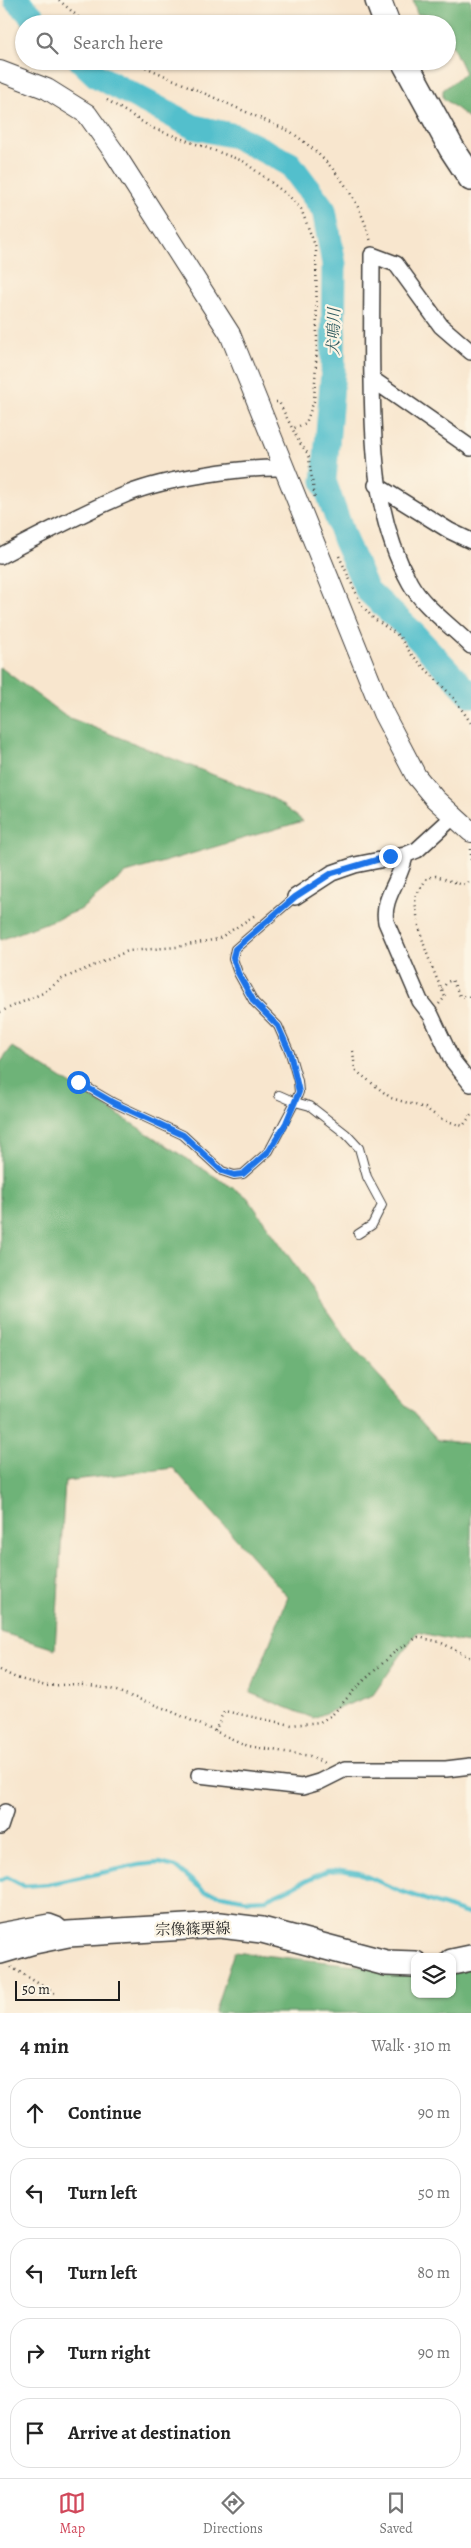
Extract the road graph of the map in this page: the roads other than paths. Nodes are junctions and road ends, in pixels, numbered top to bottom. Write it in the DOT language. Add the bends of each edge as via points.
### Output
graph roads {
  1 [pos="378,0"];
  2 [pos="384,15"];
  3 [pos="409,70"];
  4 [pos="0,71"];
  5 [pos="471,178"];
  6 [pos="471,352"];
  7 [pos="372,379"];
  8 [pos="471,448"];
  9 [pos="285,468"];
  10 [pos="376,485"];
  11 [pos="471,540"];
  12 [pos="0,556"];
  13 [pos="471,646"];
  14 [pos="454,816"];
  15 [pos="471,832"];
  16 [pos="405,855"];
  17 [pos="295,897"];
  18 [pos="78,1082"];
  19 [pos="471,1084"];
  20 [pos="280,1095"];
  21 [pos="295,1102"];
  22 [pos="358,1234"];
  23 [pos="471,1766"];
  24 [pos="199,1775"];
  25 [pos="4,1812"];
  26 [pos="0,1827"];
  27 [pos="0,1931"];
  28 [pos="68,1934"];
  29 [pos="471,1958"];
  30 [pos="3,1960"];
  31 [pos="456,1961"];
  32 [pos="411,1964"];
  1 -- 2 [label="main road"];
  3 -- 5 [label="main road"];
  4 -- 9 [label="street" via="47,89 87,114 230,334"];
  6 -- 7 [label="street" via="441,326 396,264 372,255"];
  7 -- 8 [label="street"];
  7 -- 10 [label="street"];
  9 -- 12 [label="street" via="258,468 184,480 129,494"];
  9 -- 14 [label="street" via="383,713 416,776"];
  10 -- 11 [label="street" via="450,531"];
  10 -- 13 [label="street" via="395,550 411,585"];
  14 -- 15 [label="street"];
  14 -- 16 [label="street" via="417,850"];
  16 -- 17 [label="street" via="332,873"];
  16 -- 19 [label="street" via="403,868 384,912 420,1001 431,1015 452,1060"];
  17 -- 21 [label="lane" via="235,949 233,958 254,1002 278,1026 290,1053 298,1081 299,1092"];
  18 -- 21 [label="lane" via="114,1103 183,1135 222,1171 234,1175 243,1174 269,1151"];
  20 -- 21 [label="lane"];
  21 -- 22 [label="lane" via="310,1106 359,1148 367,1177 382,1205 372,1225"];
  23 -- 24 [label="street" via="446,1770 345,1769 302,1787"];
  25 -- 26 [label="street"];
  27 -- 28 [label="street" via="49,1922"];
  28 -- 30 [label="main road, 宗像篠栗線" via="34,1941"];
  28 -- 32 [label="main road, 宗像篠栗線" via="220,1926 262,1930 386,1963"];
  29 -- 31 [label="main road"];
}
